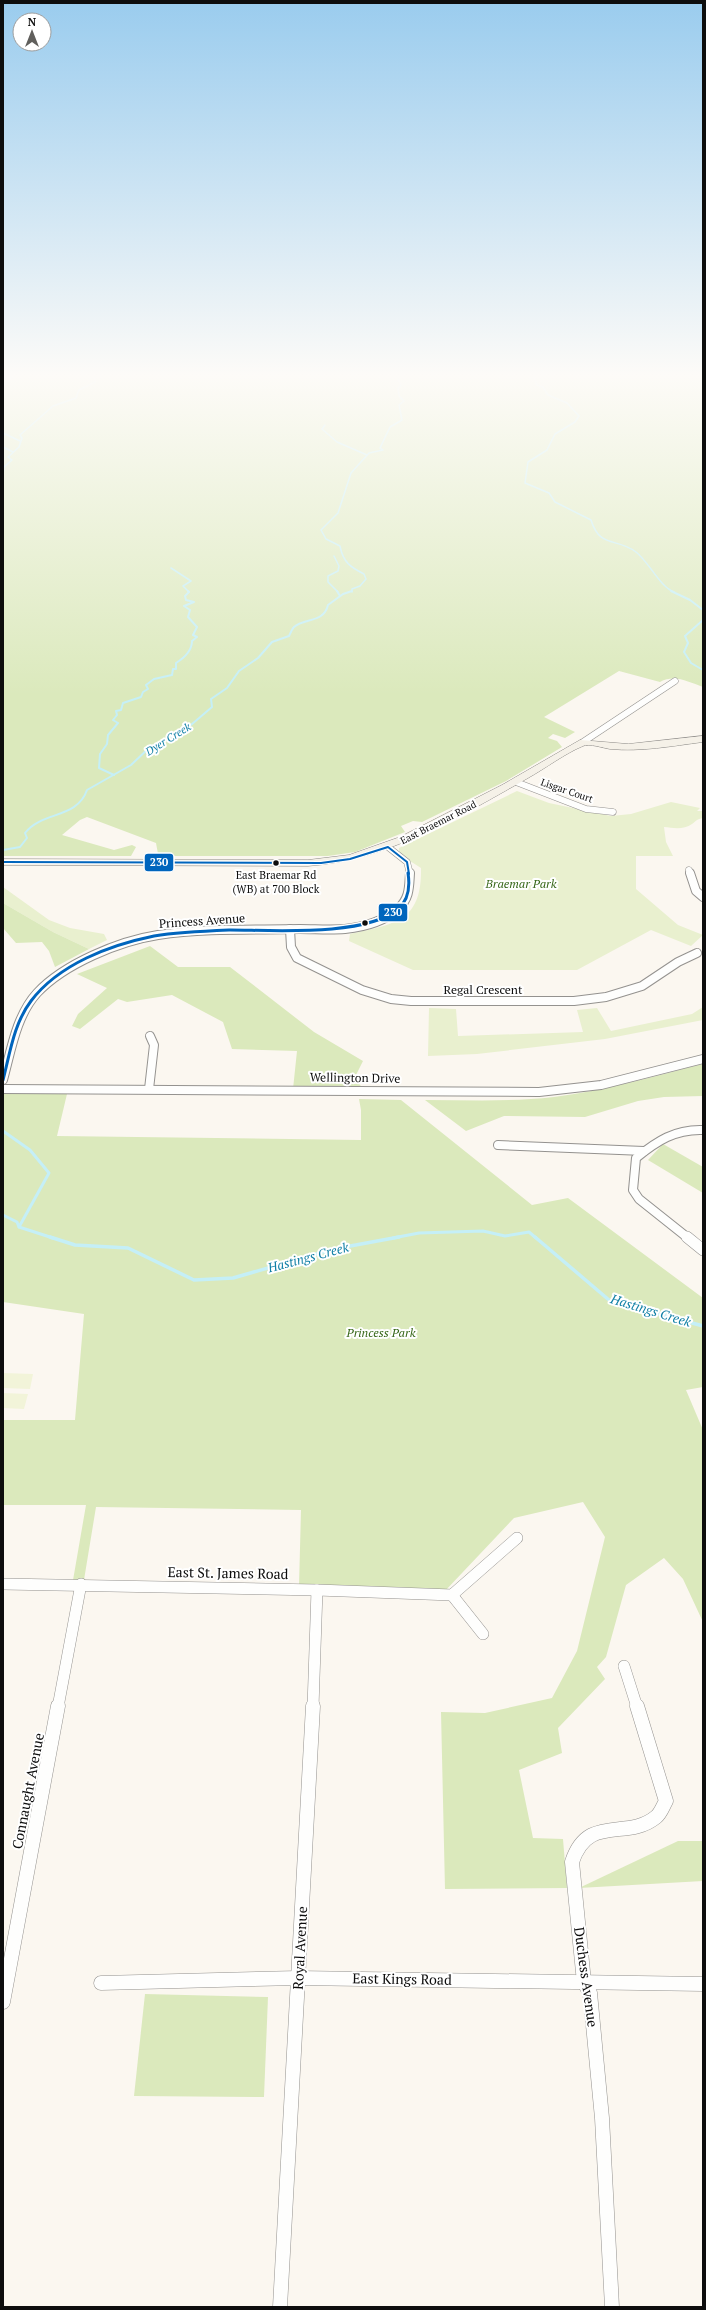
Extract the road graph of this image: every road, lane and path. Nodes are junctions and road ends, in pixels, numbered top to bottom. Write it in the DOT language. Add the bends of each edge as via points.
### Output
graph roads {
  1 [pos="674,681"];
  2 [pos="703,739"];
  3 [pos="583,742"];
  4 [pos="516,782"];
  5 [pos="613,812"];
  6 [pos="388,848"];
  7 [pos="3,862"];
  8 [pos="689,870"];
  9 [pos="703,897"];
  10 [pos="290,929"];
  11 [pos="697,953"];
  12 [pos="150,1036"];
  13 [pos="703,1059"];
  14 [pos="3,1080"];
  15 [pos="3,1089"];
  16 [pos="149,1089"];
  17 [pos="703,1130"];
  18 [pos="498,1145"];
  19 [pos="644,1151"];
  20 [pos="703,1250"];
  21 [pos="517,1538"];
  22 [pos="3,1584"];
  23 [pos="82,1584"];
  24 [pos="317,1590"];
  25 [pos="452,1595"];
  26 [pos="483,1634"];
  27 [pos="624,1666"];
  28 [pos="298,1978"];
  29 [pos="584,1982"];
  30 [pos="101,1983"];
  31 [pos="703,1984"];
  32 [pos="5,1987"];
  33 [pos="3,2002"];
  34 [pos="280,2307"];
  35 [pos="612,2307"];
  1 -- 3 [label="street, East Braemar Road"];
  2 -- 3 [label="street" via="641,747 609,747"];
  3 -- 4 [label="street, East Braemar Road"];
  4 -- 5 [label="street, Lisgar Court" via="586,809"];
  4 -- 6 [label="street, East Braemar Road"];
  6 -- 7 [label="street, East Braemar Road" via="350,859 321,863"];
  6 -- 10 [label="street, Princess Avenue" via="407,862 410,869 410,895 398,909 376,922 346,929"];
  8 -- 9 [label="street" via="696,891"];
  10 -- 11 [label="street, Regal Crescent" via="291,947 297,958 362,990 391,999 412,1001 574,1002 606,997 642,986 678,962"];
  10 -- 14 [label="street, Princess Avenue" via="180,932 136,940 90,956 52,980 30,1003 17,1028"];
  12 -- 16 [label="street" via="154,1044"];
  13 -- 16 [label="street, Wellington Drive" via="601,1085 540,1092"];
  15 -- 16 [label="street, Wellington Drive"];
  17 -- 19 [label="street" via="686,1129 665,1135"];
  18 -- 19 [label="street"];
  19 -- 20 [label="street" via="636,1158 633,1190 639,1199 659,1212"];
  21 -- 25 [label="street"];
  22 -- 23 [label="street, East St. James Road"];
  23 -- 24 [label="street, East St. James Road"];
  23 -- 32 [label="street, Connaught Avenue"];
  24 -- 25 [label="street, East St. James Road"];
  24 -- 28 [label="street, Royal Avenue"];
  25 -- 26 [label="street"];
  27 -- 29 [label="street, Duchess Avenue" via="666,1801 657,1816 640,1825 585,1837 574,1851 572,1862"];
  28 -- 29 [label="street, East Kings Road"];
  28 -- 30 [label="street, East Kings Road"];
  28 -- 34 [label="street, Royal Avenue"];
  29 -- 31 [label="street, East Kings Road"];
  29 -- 35 [label="street, Duchess Avenue" via="590,1994 602,2118"];
  32 -- 33 [label="street, Connaught Avenue"];
}
